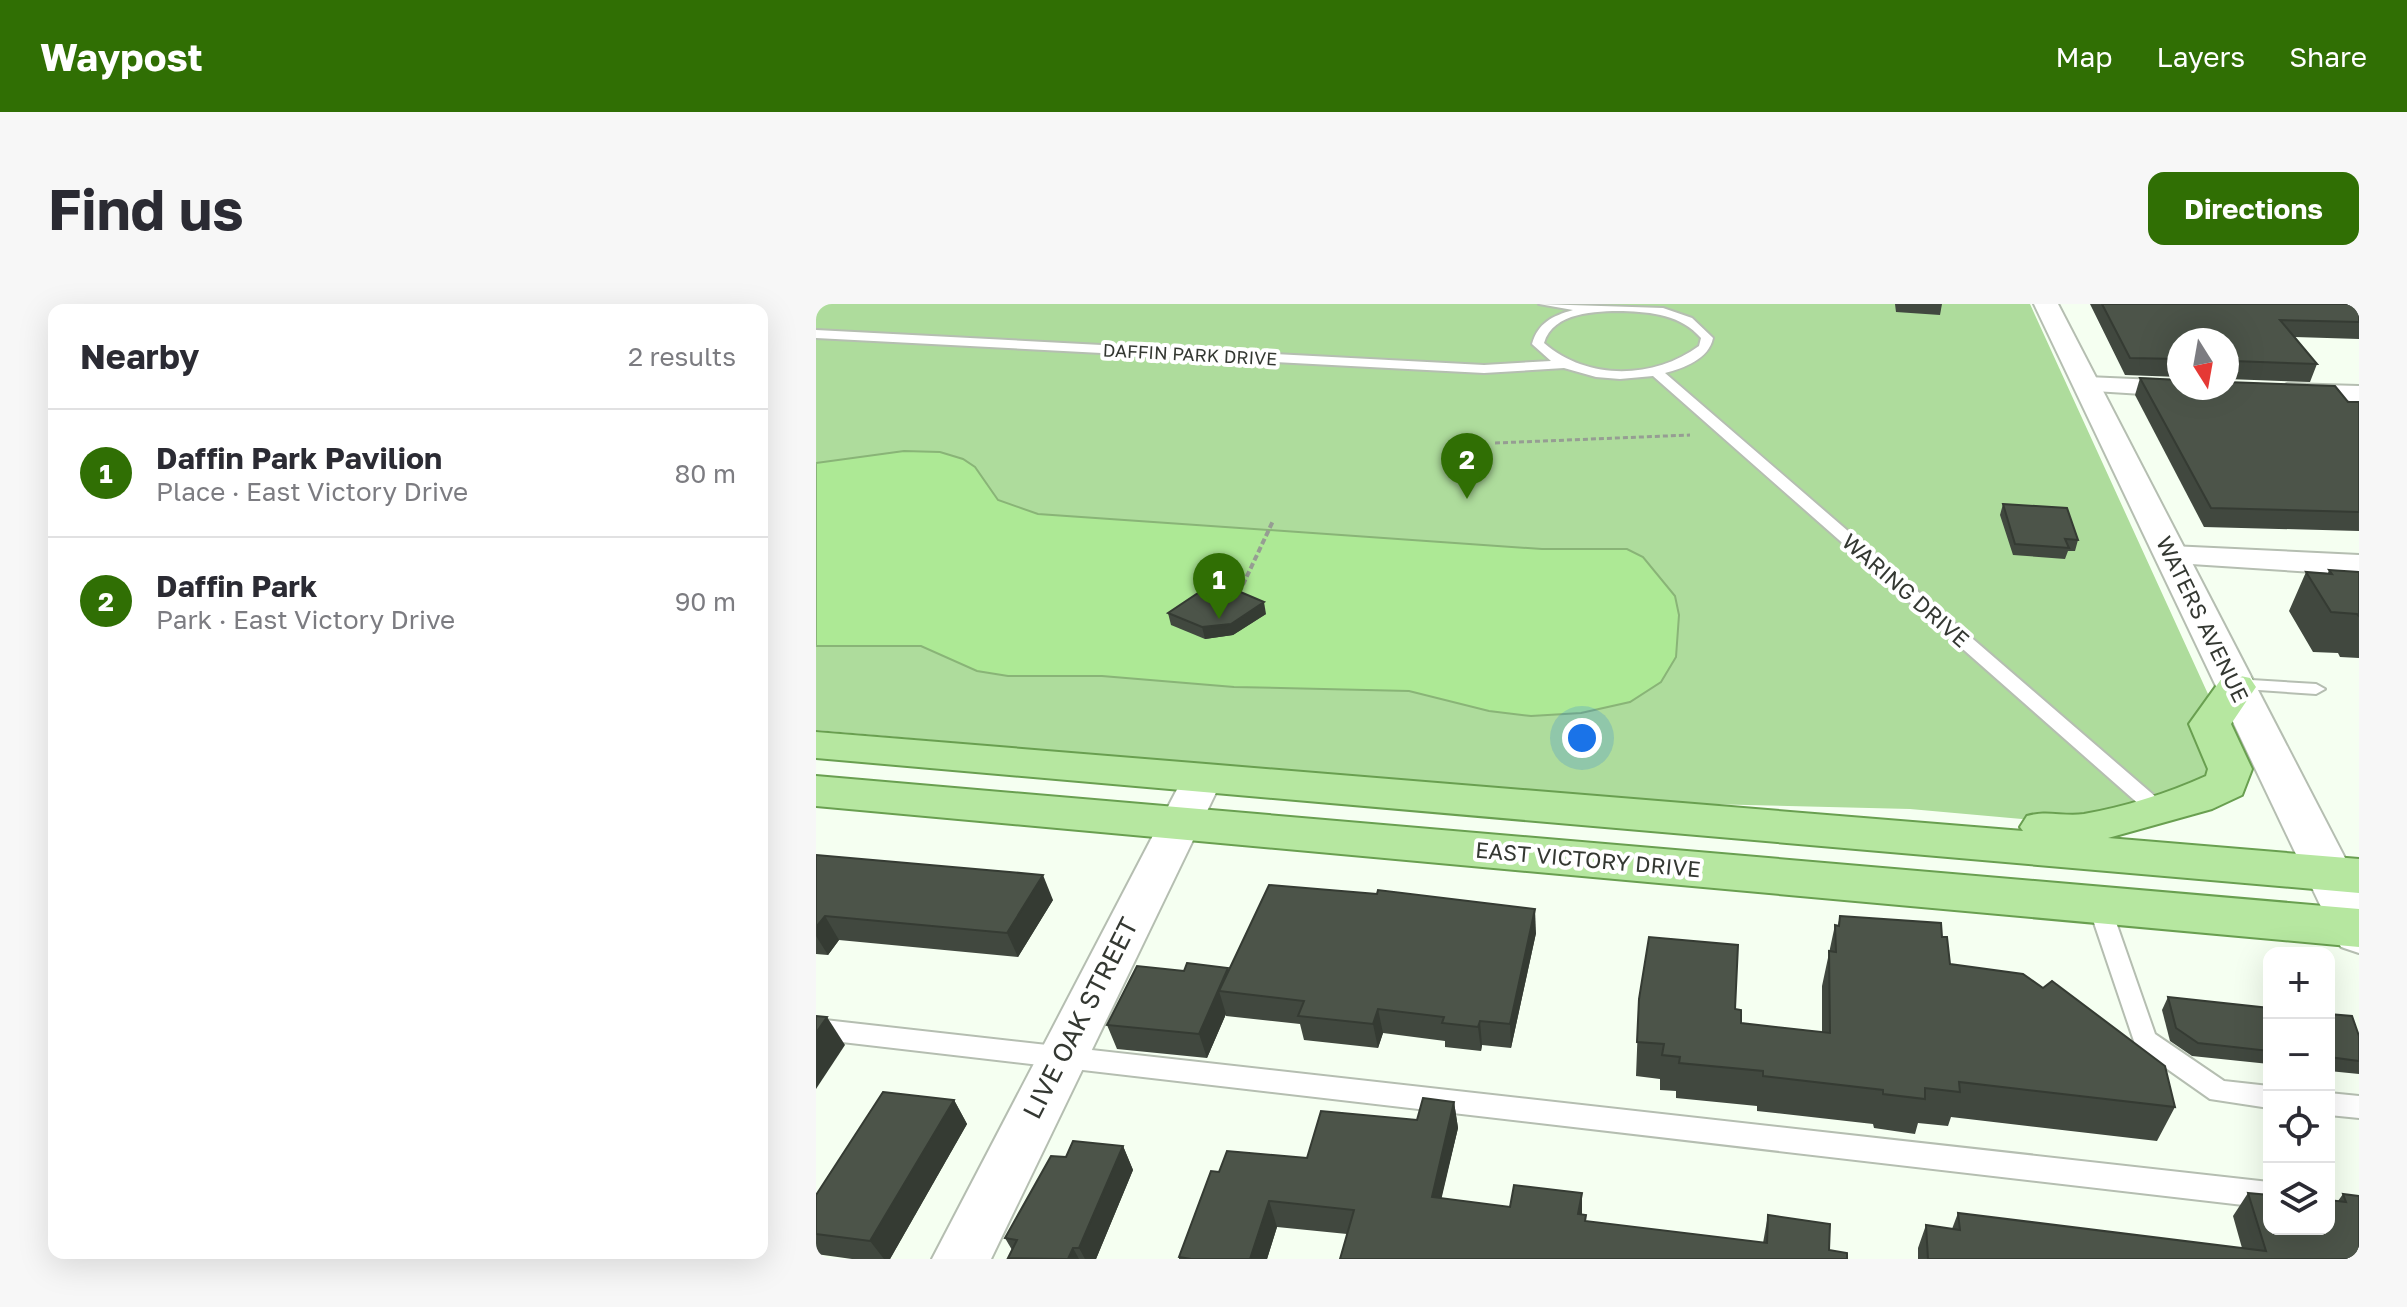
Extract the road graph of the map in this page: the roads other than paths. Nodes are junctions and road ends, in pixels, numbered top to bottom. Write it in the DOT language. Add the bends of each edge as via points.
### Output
graph roads {
  1 [pos="1545,304"];
  2 [pos="1685,304"];
  3 [pos="2046,304"];
  4 [pos="1591,310"];
  5 [pos="1668,313"];
  6 [pos="816,334"];
  7 [pos="1564,364"];
  8 [pos="1655,371"];
  9 [pos="2087,385"];
  10 [pos="2167,388"];
  11 [pos="2263,391"];
  12 [pos="2359,394"];
  13 [pos="2171,555"];
  14 [pos="2359,565"];
  15 [pos="2236,686"];
  16 [pos="2316,689"];
  17 [pos="816,745"];
  18 [pos="1203,778"];
  19 [pos="816,791"];
  20 [pos="2157,809"];
  21 [pos="1180,823"];
  22 [pos="1733,823"];
  23 [pos="2344,875"];
  24 [pos="2099,905"];
  25 [pos="2358,930"];
  26 [pos="816,1029"];
  27 [pos="1059,1057"];
  28 [pos="2263,1096"];
  29 [pos="2335,1105"];
  30 [pos="2359,1107"];
  31 [pos="2263,1194"];
  32 [pos="961,1259"];
  1 -- 4 [label="lane"];
  2 -- 5 [label="lane"];
  3 -- 9 [label="main road, WATERS AVENUE"];
  4 -- 5 [label="lane"];
  4 -- 7 [label="lane" via="1549,323 1539,333 1538,344"];
  5 -- 8 [label="lane" via="1700,328 1707,338 1705,348 1678,366"];
  6 -- 7 [label="lane, DAFFIN PARK DRIVE" via="1484,369"];
  7 -- 8 [label="lane" via="1607,373"];
  8 -- 20 [label="lane, WARING DRIVE"];
  9 -- 10 [label="street"];
  9 -- 13 [label="main road, WATERS AVENUE"];
  11 -- 12 [label="street"];
  13 -- 14 [label="street"];
  13 -- 15 [label="main road, WATERS AVENUE"];
  15 -- 16 [label="lane"];
  15 -- 20 [label="main road" via="2210,724 2230,769 2226,785"];
  15 -- 23 [label="main road, WATERS AVENUE"];
  17 -- 18 [label="main road"];
  18 -- 21 [label="street, LIVE OAK STREET"];
  18 -- 22 [label="main road"];
  19 -- 21 [label="main road, EAST VICTORY DRIVE"];
  20 -- 22 [label="main road" via="2081,830 1826,817"];
  21 -- 24 [label="main road, EAST VICTORY DRIVE"];
  21 -- 27 [label="street, LIVE OAK STREET"];
  22 -- 23 [label="main road"];
  23 -- 25 [label="main road, WATERS AVENUE"];
  24 -- 25 [label="main road, EAST VICTORY DRIVE"];
  24 -- 28 [label="lane" via="2145,1040 2219,1091"];
  26 -- 27 [label="lane"];
  27 -- 31 [label="lane"];
  27 -- 32 [label="street, LIVE OAK STREET"];
  29 -- 30 [label="lane"];
}
